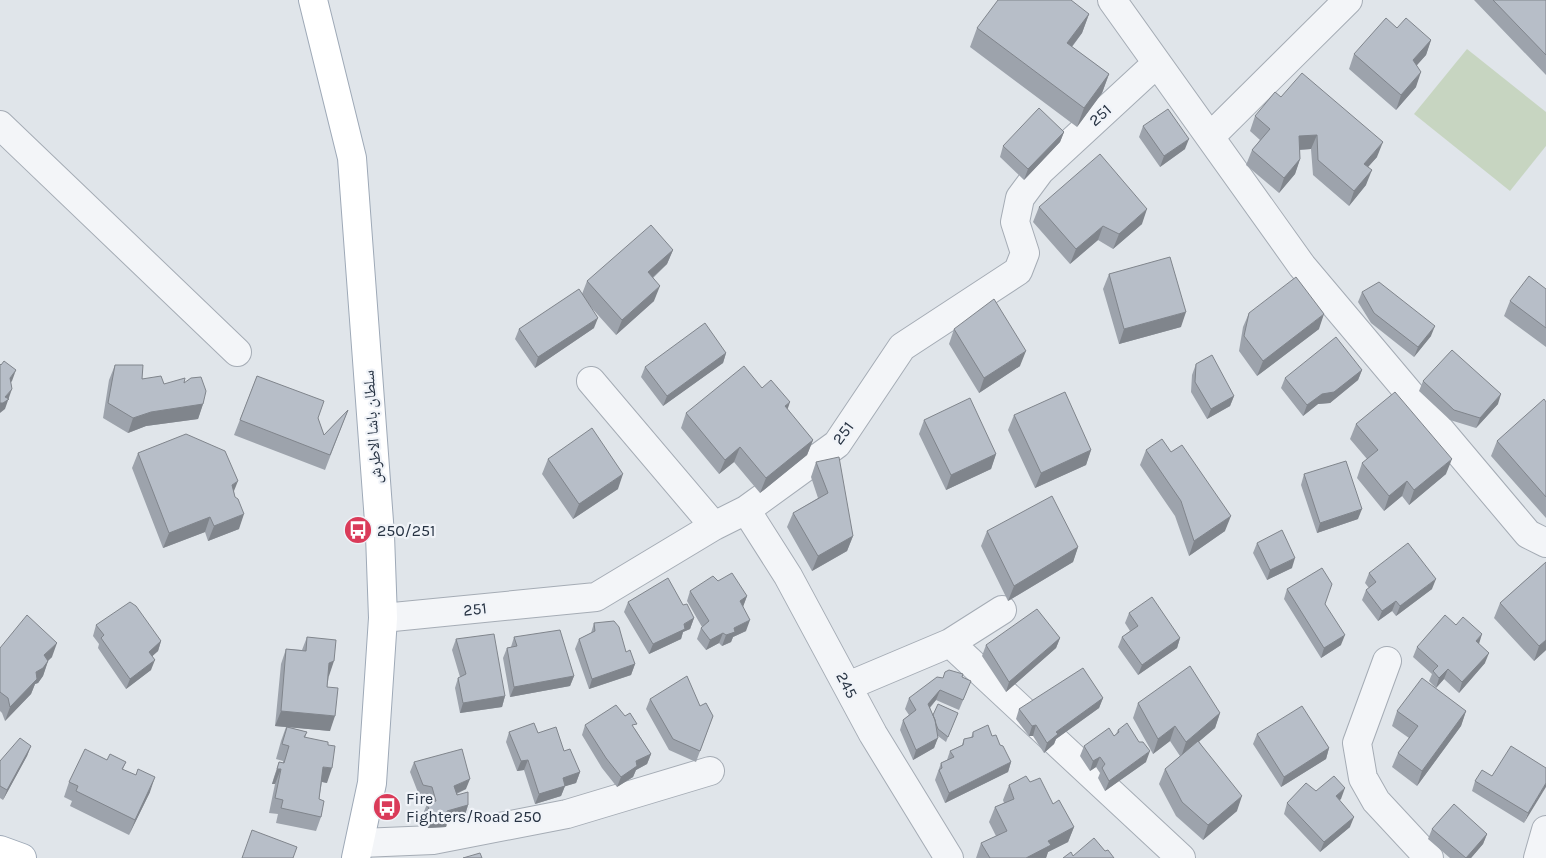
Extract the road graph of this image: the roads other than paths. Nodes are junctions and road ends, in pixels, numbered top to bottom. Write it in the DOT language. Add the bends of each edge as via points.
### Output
graph roads {
  1 [pos="313,0"];
  2 [pos="1112,0"];
  3 [pos="1348,0"];
  4 [pos="1157,63"];
  5 [pos="0,125"];
  6 [pos="1210,137"];
  7 [pos="237,352"];
  8 [pos="591,381"];
  9 [pos="746,510"];
  10 [pos="714,526"];
  11 [pos="1546,543"];
  12 [pos="1002,610"];
  13 [pos="383,618"];
  14 [pos="950,643"];
  15 [pos="1387,661"];
  16 [pos="848,686"];
  17 [pos="710,771"];
  18 [pos="1546,830"];
  19 [pos="0,850"];
  20 [pos="359,851"];
  21 [pos="22,858"];
  22 [pos="949,858"];
  23 [pos="1181,858"];
  24 [pos="1429,858"];
  25 [pos="1538,858"];
  1 -- 13 [label="main road, سلطان باشا الاطرش" via="352,158 380,535"];
  2 -- 4 [label="street"];
  3 -- 6 [label="street"];
  4 -- 6 [label="street"];
  4 -- 9 [label="street, 251" via="1040,170 1020,198 1015,222 1025,253 1018,271 902,347 837,444"];
  5 -- 7 [label="street"];
  6 -- 11 [label="street" via="1302,266 1528,534"];
  8 -- 10 [label="street"];
  9 -- 10 [label="street, 251"];
  9 -- 16 [label="street, 245" via="788,576"];
  10 -- 13 [label="street, 251" via="596,597"];
  12 -- 14 [label="street"];
  13 -- 20 [label="main road, سلطان باشا الاطرش" via="372,783"];
  14 -- 16 [label="street"];
  14 -- 23 [label="street"];
  15 -- 24 [label="street" via="1357,743 1363,778 1376,802"];
  16 -- 22 [label="street, 245" via="873,734"];
  17 -- 20 [label="street" via="567,814"];
  18 -- 25 [label="street"];
  19 -- 21 [label="main road"];
}
